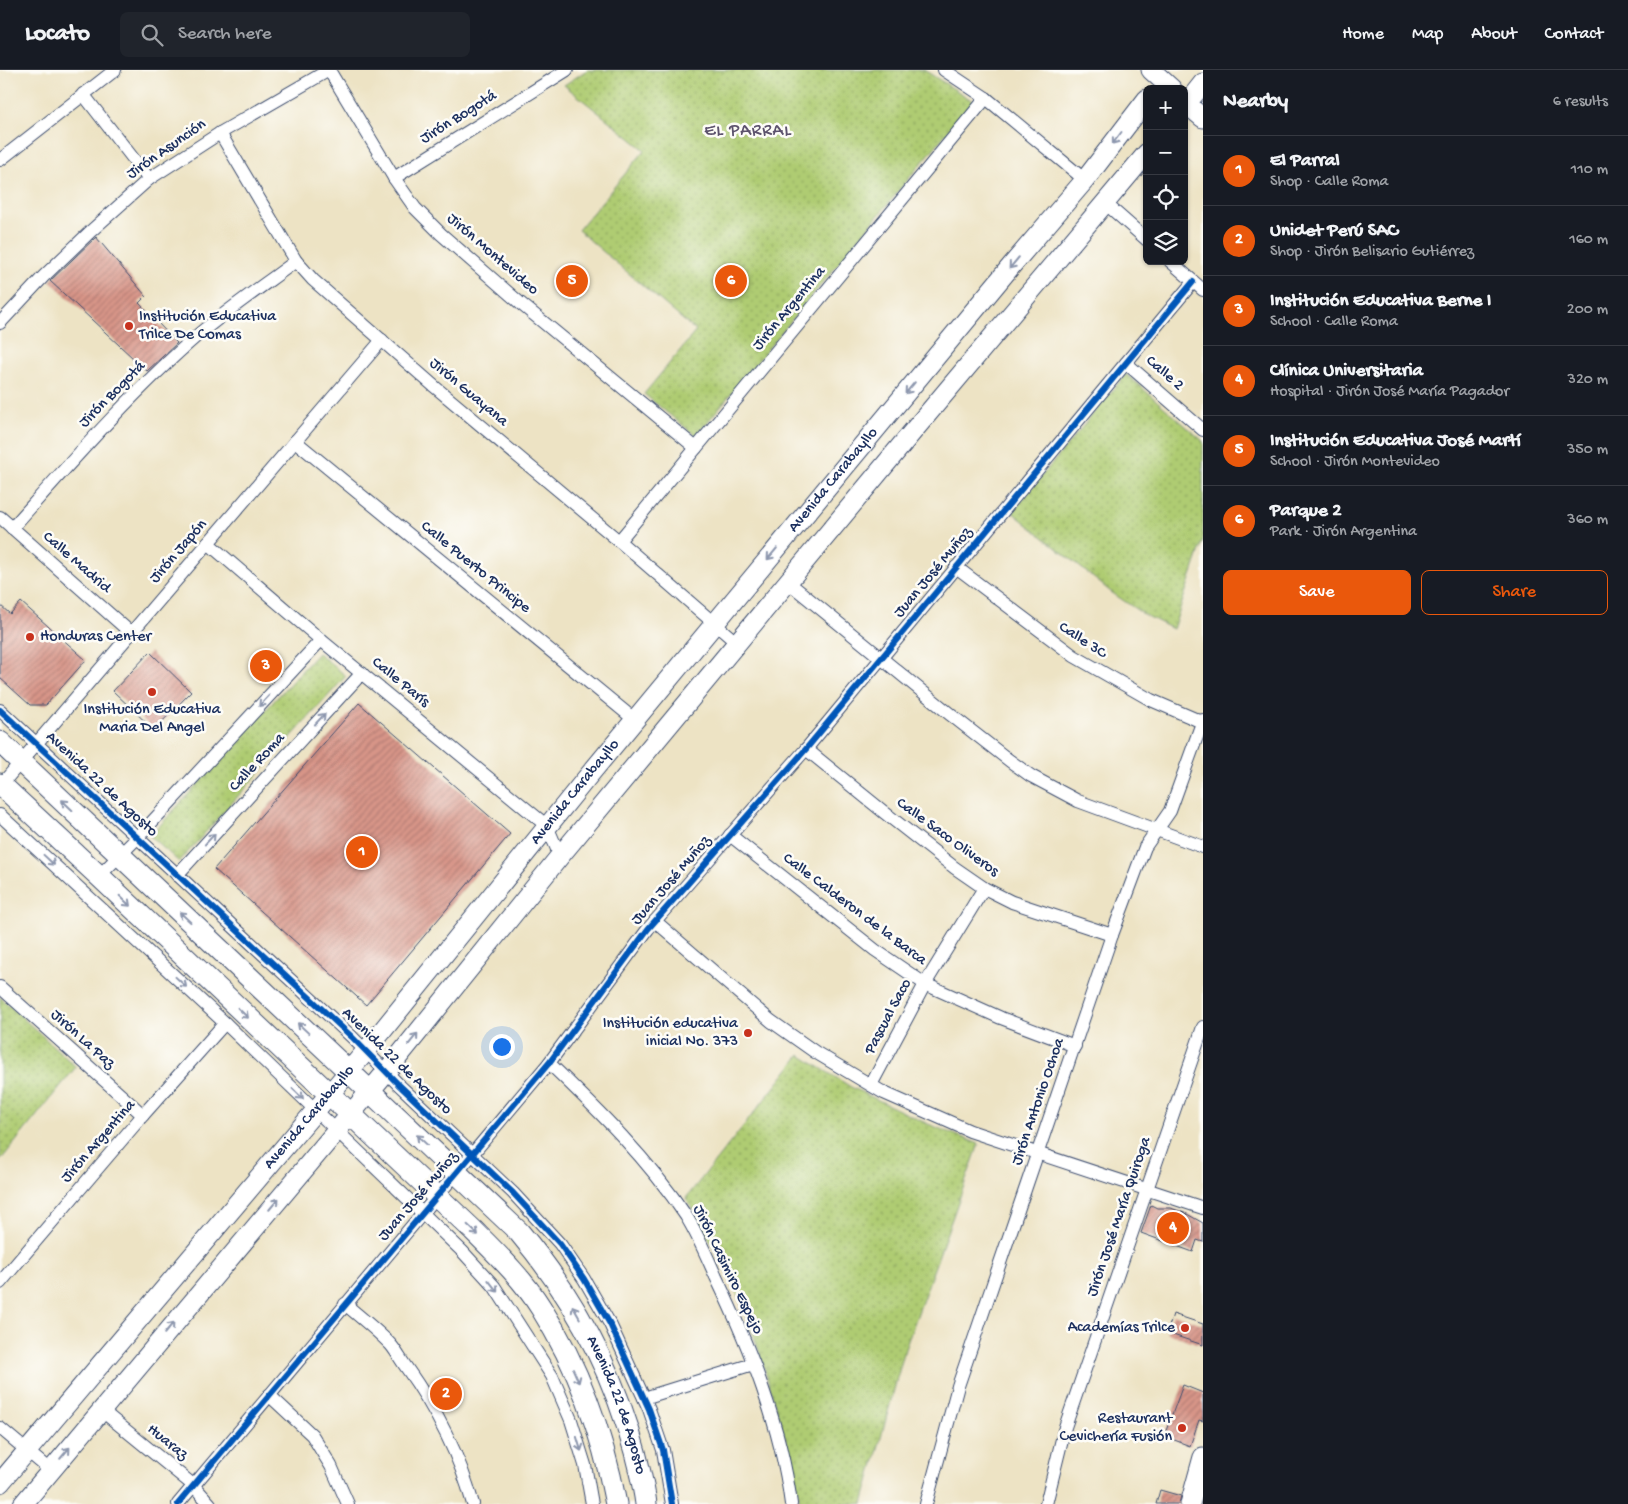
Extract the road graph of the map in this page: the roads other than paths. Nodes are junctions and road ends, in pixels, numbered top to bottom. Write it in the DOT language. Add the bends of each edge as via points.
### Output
graph roads {
  1 [pos="114,70"];
  2 [pos="329,70"];
  3 [pos="567,70"];
  4 [pos="944,70"];
  5 [pos="1196,70"];
  6 [pos="1203,77"];
  7 [pos="1203,84"];
  8 [pos="83,94"];
  9 [pos="986,98"];
  10 [pos="1188,102"];
  11 [pos="1143,105"];
  12 [pos="1188,107"];
  13 [pos="1203,118"];
  14 [pos="220,133"];
  15 [pos="1143,158"];
  16 [pos="0,160"];
  17 [pos="394,178"];
  18 [pos="148,179"];
  19 [pos="1085,180"];
  20 [pos="1105,204"];
  21 [pos="1143,237"];
  22 [pos="296,261"];
  23 [pos="1174,265"];
  24 [pos="1198,286"];
  25 [pos="0,323"];
  26 [pos="382,340"];
  27 [pos="1126,363"];
  28 [pos="1203,430"];
  29 [pos="295,441"];
  30 [pos="696,448"];
  31 [pos="0,517"];
  32 [pos="12,528"];
  33 [pos="619,541"];
  34 [pos="208,543"];
  35 [pos="956,567"];
  36 [pos="788,582"];
  37 [pos="715,623"];
  38 [pos="131,633"];
  39 [pos="321,640"];
  40 [pos="737,643"];
  41 [pos="881,657"];
  42 [pos="362,674"];
  43 [pos="0,710"];
  44 [pos="635,720"];
  45 [pos="1203,721"];
  46 [pos="0,742"];
  47 [pos="36,744"];
  48 [pos="806,749"];
  49 [pos="21,761"];
  50 [pos="0,785"];
  51 [pos="0,815"];
  52 [pos="547,826"];
  53 [pos="1158,831"];
  54 [pos="730,835"];
  55 [pos="137,838"];
  56 [pos="1203,847"];
  57 [pos="120,855"];
  58 [pos="560,856"];
  59 [pos="177,875"];
  60 [pos="99,876"];
  61 [pos="984,888"];
  62 [pos="655,921"];
  63 [pos="1112,935"];
  64 [pos="925,984"];
  65 [pos="0,987"];
  66 [pos="225,1023"];
  67 [pos="1203,1027"];
  68 [pos="1075,1046"];
  69 [pos="366,1051"];
  70 [pos="549,1063"];
  71 [pos="349,1071"];
  72 [pos="386,1072"];
  73 [pos="871,1085"];
  74 [pos="370,1091"];
  75 [pos="322,1102"];
  76 [pos="143,1115"];
  77 [pos="343,1123"];
  78 [pos="1038,1154"];
  79 [pos="473,1155"];
  80 [pos="457,1173"];
  81 [pos="1147,1189"];
  82 [pos="437,1197"];
  83 [pos="1203,1208"];
  84 [pos="423,1214"];
  85 [pos="2,1276"];
  86 [pos="345,1304"];
  87 [pos="753,1364"];
  88 [pos="269,1395"];
  89 [pos="644,1398"];
  90 [pos="101,1410"];
  91 [pos="0,1428"];
  92 [pos="28,1451"];
  93 [pos="1203,1457"];
  94 [pos="51,1471"];
  95 [pos="0,1483"];
  96 [pos="194,1485"];
  97 [pos="23,1504"];
  98 [pos="178,1504"];
  99 [pos="210,1504"];
  100 [pos="348,1504"];
  101 [pos="472,1504"];
  102 [pos="592,1504"];
  103 [pos="616,1504"];
  104 [pos="646,1504"];
  105 [pos="672,1504"];
  106 [pos="791,1504"];
  107 [pos="926,1504"];
  108 [pos="1046,1504"];
  109 [pos="1190,1504"];
  1 -- 8 [label="street"];
  2 -- 14 [label="street, Jirón Asunción"];
  2 -- 17 [label="street, Jirón Montevideo"];
  3 -- 17 [label="street, Jirón Bogotá"];
  4 -- 9 [label="street"];
  5 -- 6 [label="main road"];
  7 -- 10 [label="main road"];
  8 -- 16 [label="street"];
  8 -- 18 [label="street"];
  9 -- 19 [label="street"];
  9 -- 30 [label="street, Jirón Argentina"];
  11 -- 19 [label="main road, Avenida Carabayllo, one-way"];
  12 -- 13 [label="main road"];
  14 -- 18 [label="street, Jirón Asunción"];
  14 -- 22 [label="street, Jirón Guayana"];
  15 -- 20 [label="main road, Avenida Carabayllo"];
  17 -- 30 [label="street, Jirón Montevideo" via="415,208 441,234"];
  18 -- 25 [label="street, Jirón Asunción" via="71,250"];
  19 -- 37 [label="main road, Avenida Carabayllo, one-way"];
  20 -- 21 [label="street"];
  20 -- 36 [label="main road, Avenida Carabayllo"];
  22 -- 26 [label="street, Jirón Guayana"];
  22 -- 32 [label="street, Jirón Bogotá" via="200,334 157,373 95,434"];
  23 -- 24 [label="street"];
  24 -- 27 [label="street, Juan José Muñoz"];
  26 -- 29 [label="street, Jirón Japón"];
  26 -- 33 [label="street, Jirón Guayana"];
  27 -- 28 [label="street, Calle 2"];
  27 -- 35 [label="street, Juan José Muñoz"];
  29 -- 34 [label="street, Jirón Japón"];
  29 -- 44 [label="street, Calle Puerto Principe"];
  30 -- 33 [label="street, Jirón Argentina"];
  31 -- 32 [label="street, Calle Madrid"];
  32 -- 38 [label="street, Calle Madrid"];
  33 -- 37 [label="street, Jirón Guayana"];
  34 -- 38 [label="street, Jirón Japón"];
  34 -- 39 [label="street, Calle París"];
  35 -- 41 [label="street, Juan José Muñoz"];
  35 -- 45 [label="street, Calle 3C" via="1074,656 1151,700"];
  36 -- 40 [label="main road, Avenida Carabayllo"];
  36 -- 41 [label="street"];
  37 -- 40 [label="street, Jirón Guayana"];
  37 -- 44 [label="main road, Avenida Carabayllo"];
  38 -- 47 [label="street, Jirón Japón"];
  39 -- 42 [label="street, Calle París"];
  39 -- 55 [label="street, one-way"];
  40 -- 58 [label="main road, Avenida Carabayllo"];
  41 -- 48 [label="street, Juan José Muñoz"];
  41 -- 53 [label="street" via="1031,776 1078,801"];
  42 -- 52 [label="street, Calle París"];
  59 -- 42 [label="street, Calle Roma, one-way"];
  43 -- 47 [label="street, Avenida 22 de Agosto"];
  44 -- 52 [label="main road, Avenida Carabayllo"];
  45 -- 53 [label="street, Jirón Antonio Ochoa" via="1170,811"];
  46 -- 49 [label="main road, Avenida 22 de Agosto"];
  47 -- 49 [label="street, Jirón Japón"];
  47 -- 55 [label="street, Avenida 22 de Agosto"];
  48 -- 54 [label="street, Juan José Muñoz"];
  48 -- 61 [label="street, Calle Saco Oliveros"];
  49 -- 50 [label="street, Jirón Japón"];
  57 -- 49 [label="main road, Avenida 22 de Agosto, one-way"];
  50 -- 60 [label="main road, Avenida 22 de Agosto"];
  51 -- 66 [label="street, Avenida 22 de Agosto, one-way"];
  52 -- 58 [label="street, Calle París"];
  52 -- 69 [label="main road, Avenida Carabayllo"];
  53 -- 56 [label="street"];
  53 -- 63 [label="street, Jirón Antonio Ochoa" via="1145,847"];
  54 -- 62 [label="street, Juan José Muñoz"];
  54 -- 64 [label="street, Calle Calderon de la Barca" via="861,939"];
  55 -- 57 [label="street"];
  55 -- 59 [label="street, Avenida 22 de Agosto"];
  57 -- 60 [label="street"];
  71 -- 57 [label="main road, Avenida 22 de Agosto, one-way"];
  72 -- 58 [label="main road, Avenida Carabayllo, one-way"];
  59 -- 69 [label="street, Avenida 22 de Agosto"];
  60 -- 75 [label="main road, Avenida 22 de Agosto, one-way"];
  61 -- 63 [label="street, Calle Saco Oliveros" via="1012,902"];
  61 -- 64 [label="street, Pascual Saco"];
  62 -- 70 [label="street, Juan José Muñoz"];
  62 -- 73 [label="street" via="771,1021"];
  63 -- 68 [label="street, Jirón Antonio Ochoa"];
  64 -- 68 [label="street, Calle Calderon de la Barca"];
  64 -- 73 [label="street, Pascual Saco"];
  65 -- 76 [label="street, Jirón La Paz"];
  66 -- 75 [label="street, Avenida 22 de Agosto, one-way"];
  66 -- 76 [label="street, Jirón Argentina"];
  67 -- 81 [label="street, Jirón José María Quiroga"];
  68 -- 78 [label="street, Jirón Antonio Ochoa"];
  69 -- 71 [label="main road, Avenida Carabayllo"];
  69 -- 72 [label="street, Avenida 22 de Agosto"];
  70 -- 79 [label="street, Juan José Muñoz"];
  70 -- 87 [label="street, Jirón Casimiro Espejo" via="614,1128 686,1217 738,1322"];
  71 -- 74 [label="main road, Avenida 22 de Agosto"];
  71 -- 75 [label="main road, Avenida Carabayllo"];
  72 -- 74 [label="main road, Avenida Carabayllo"];
  72 -- 79 [label="street, Avenida 22 de Agosto"];
  73 -- 78 [label="street" via="970,1132"];
  74 -- 77 [label="main road, Avenida Carabayllo"];
  80 -- 74 [label="main road, Avenida 22 de Agosto, one-way"];
  75 -- 77 [label="main road, Avenida 22 de Agosto"];
  75 -- 92 [label="main road, Avenida Carabayllo"];
  76 -- 85 [label="street, Jirón Argentina"];
  77 -- 82 [label="main road, Avenida 22 de Agosto"];
  77 -- 84 [label="street, Avenida 22 de Agosto"];
  90 -- 77 [label="main road, Avenida Carabayllo, one-way"];
  78 -- 81 [label="street"];
  78 -- 107 [label="street, Jirón Antonio Ochoa" via="958,1386"];
  79 -- 80 [label="street, Juan José Muñoz"];
  79 -- 89 [label="street, Avenida 22 de Agosto" via="513,1193 565,1251 610,1324"];
  80 -- 82 [label="street, Juan José Muñoz"];
  104 -- 80 [label="main road, Avenida 22 de Agosto, one-way" via="626,1423 611,1380 562,1287 519,1232"];
  81 -- 83 [label="street"];
  81 -- 108 [label="street, Jirón José María Quiroga" via="1065,1427"];
  82 -- 84 [label="street, Juan José Muñoz"];
  82 -- 103 [label="main road, Avenida 22 de Agosto, one-way" via="497,1254 540,1307 577,1376 598,1432"];
  84 -- 86 [label="street, Juan José Muñoz"];
  84 -- 102 [label="street, Avenida 22 de Agosto, one-way" via="494,1286 552,1376 572,1420"];
  86 -- 88 [label="street, Juan José Muñoz"];
  86 -- 101 [label="street" via="390,1345 413,1376 450,1440"];
  87 -- 89 [label="street"];
  87 -- 106 [label="street, Jirón Casimiro Espejo" via="776,1435"];
  88 -- 96 [label="street, Juan José Muñoz"];
  88 -- 100 [label="street" via="312,1436 331,1466"];
  89 -- 105 [label="street, Avenida 22 de Agosto" via="663,1450"];
  94 -- 90 [label="main road, Avenida Carabayllo, one-way"];
  90 -- 96 [label="street, Huaraz"];
  91 -- 92 [label="street"];
  92 -- 94 [label="street"];
  92 -- 95 [label="main road, Avenida Carabayllo"];
  93 -- 109 [label="main road"];
  94 -- 97 [label="main road, Avenida Carabayllo"];
  96 -- 98 [label="street, Juan José Muñoz"];
  96 -- 99 [label="street, Huaraz"];
}
